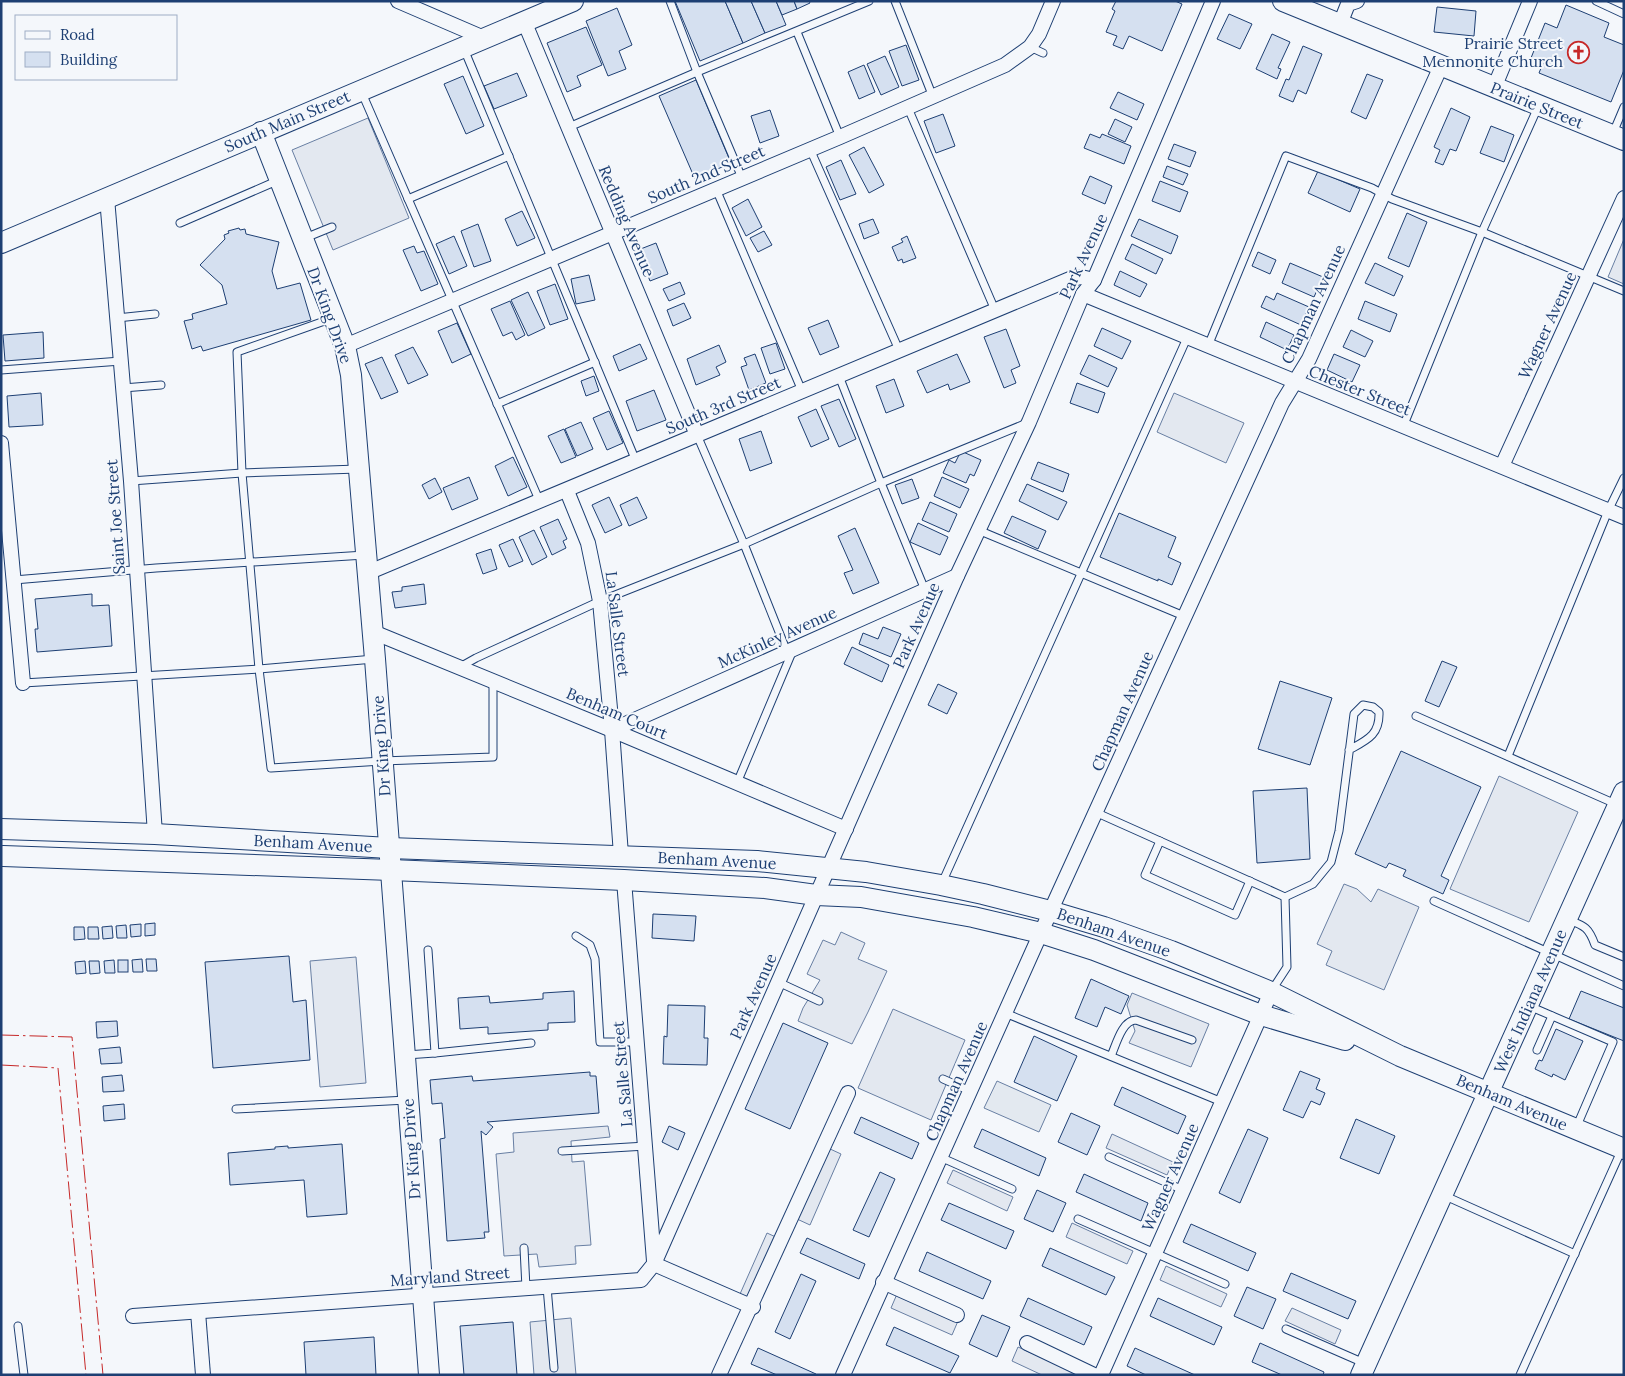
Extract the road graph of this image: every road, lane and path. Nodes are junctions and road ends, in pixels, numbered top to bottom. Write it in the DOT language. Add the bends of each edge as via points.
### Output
graph roads {
  1 [pos="398,1"];
  2 [pos="573,1"];
  3 [pos="670,1"];
  4 [pos="869,1"];
  5 [pos="895,1"];
  6 [pos="1213,1"];
  7 [pos="1283,1"];
  8 [pos="1530,1"];
  9 [pos="1596,1"];
  10 [pos="1351,2"];
  11 [pos="424,6"];
  12 [pos="1054,8"];
  13 [pos="1624,14"];
  14 [pos="524,21"];
  15 [pos="1340,24"];
  16 [pos="797,32"];
  17 [pos="484,38"];
  18 [pos="463,47"];
  19 [pos="1030,47"];
  20 [pos="1043,53"];
  21 [pos="1441,66"];
  22 [pos="697,72"];
  23 [pos="1494,88"];
  24 [pos="361,90"];
  25 [pos="934,97"];
  26 [pos="1538,106"];
  27 [pos="1624,107"];
  28 [pos="908,108"];
  29 [pos="569,128"];
  30 [pos="260,132"];
  31 [pos="840,137"];
  32 [pos="1618,138"];
  33 [pos="810,149"];
  34 [pos="509,156"];
  35 [pos="742,178"];
  36 [pos="279,180"];
  37 [pos="716,189"];
  38 [pos="1383,194"];
  39 [pos="106,198"];
  40 [pos="1624,198"];
  41 [pos="408,199"];
  42 [pos="180,223"];
  43 [pos="332,227"];
  44 [pos="613,232"];
  45 [pos="1482,232"];
  46 [pos="303,240"];
  47 [pos="1,242"];
  48 [pos="552,258"];
  49 [pos="1589,276"];
  50 [pos="1094,280"];
  51 [pos="1624,291"];
  52 [pos="1083,294"];
  53 [pos="452,300"];
  54 [pos="995,310"];
  55 [pos="155,314"];
  56 [pos="117,318"];
  57 [pos="333,318"];
  58 [pos="1187,338"];
  59 [pos="345,346"];
  60 [pos="1208,347"];
  61 [pos="899,350"];
  62 [pos="121,361"];
  63 [pos="595,362"];
  64 [pos="1,370"];
  65 [pos="839,376"];
  66 [pos="1295,382"];
  67 [pos="161,385"];
  68 [pos="123,388"];
  69 [pos="802,391"];
  70 [pos="497,404"];
  71 [pos="1029,422"];
  72 [pos="1403,427"];
  73 [pos="697,436"];
  74 [pos="1,443"];
  75 [pos="636,461"];
  76 [pos="1502,466"];
  77 [pos="359,469"];
  78 [pos="242,473"];
  79 [pos="1624,478"];
  80 [pos="131,481"];
  81 [pos="881,483"];
  82 [pos="567,491"];
  83 [pos="540,502"];
  84 [pos="1608,511"];
  85 [pos="1624,517"];
  86 [pos="978,530"];
  87 [pos="744,544"];
  88 [pos="250,563"];
  89 [pos="367,564"];
  90 [pos="136,570"];
  91 [pos="1081,573"];
  92 [pos="957,576"];
  93 [pos="14,580"];
  94 [pos="925,590"];
  95 [pos="600,601"];
  96 [pos="1184,616"];
  97 [pos="373,632"];
  98 [pos="790,650"];
  99 [pos="375,659"];
  100 [pos="460,667"];
  101 [pos="259,669"];
  102 [pos="144,676"];
  103 [pos="493,681"];
  104 [pos="23,683"];
  105 [pos="1416,716"];
  106 [pos="612,730"];
  107 [pos="1350,750"];
  108 [pos="1508,756"];
  109 [pos="382,761"];
  110 [pos="737,783"];
  111 [pos="1618,809"];
  112 [pos="1095,812"];
  113 [pos="1,829"];
  114 [pos="846,829"];
  115 [pos="155,834"];
  116 [pos="1160,841"];
  117 [pos="389,848"];
  118 [pos="621,855"];
  119 [pos="3,856"];
  120 [pos="828,868"];
  121 [pos="391,870"];
  122 [pos="624,880"];
  123 [pos="1250,881"];
  124 [pos="941,885"];
  125 [pos="816,895"];
  126 [pos="1285,897"];
  127 [pos="1434,901"];
  128 [pos="1050,911"];
  129 [pos="1567,919"];
  130 [pos="1041,933"];
  131 [pos="576,936"];
  132 [pos="428,950"];
  133 [pos="1552,952"];
  134 [pos="1624,957"];
  135 [pos="778,982"];
  136 [pos="1624,986"];
  137 [pos="1271,992"];
  138 [pos="819,1001"];
  139 [pos="1528,1005"];
  140 [pos="1005,1013"];
  141 [pos="1261,1015"];
  142 [pos="1552,1016"];
  143 [pos="1192,1040"];
  144 [pos="637,1042"];
  145 [pos="531,1043"];
  146 [pos="1537,1050"];
  147 [pos="434,1052"];
  148 [pos="404,1055"];
  149 [pos="1110,1056"];
  150 [pos="1400,1056"];
  151 [pos="943,1079"];
  152 [pos="971,1091"];
  153 [pos="1489,1092"];
  154 [pos="848,1094"];
  155 [pos="408,1100"];
  156 [pos="1222,1102"];
  157 [pos="236,1109"];
  158 [pos="1576,1128"];
  159 [pos="646,1146"];
  160 [pos="1623,1147"];
  161 [pos="562,1151"];
  162 [pos="940,1157"];
  163 [pos="1109,1157"];
  164 [pos="1012,1189"];
  165 [pos="1183,1190"];
  166 [pos="1442,1195"];
  167 [pos="1078,1219"];
  168 [pos="524,1248"];
  169 [pos="1155,1253"];
  170 [pos="1575,1254"];
  171 [pos="654,1264"];
  172 [pos="883,1282"];
  173 [pos="1225,1284"];
  174 [pos="547,1287"];
  175 [pos="526,1288"];
  176 [pos="422,1296"];
  177 [pos="752,1306"];
  178 [pos="198,1312"];
  179 [pos="957,1315"];
  180 [pos="133,1316"];
  181 [pos="18,1326"];
  182 [pos="1286,1329"];
  183 [pos="1027,1343"];
  184 [pos="554,1368"];
  185 [pos="1363,1370"];
  186 [pos="24,1375"];
  187 [pos="203,1375"];
  188 [pos="429,1375"];
  189 [pos="719,1375"];
  190 [pos="843,1375"];
  191 [pos="1094,1375"];
  192 [pos="1101,1375"];
  193 [pos="1520,1375"];
  1 -- 11 [label="street"];
  2 -- 14 [label="main road, South Main Street"];
  3 -- 22 [label="lane"];
  4 -- 16 [label="lane"];
  5 -- 25 [label="lane"];
  6 -- 50 [label="street, Park Avenue"];
  7 -- 15 [label="main road, Prairie Street"];
  8 -- 23 [label="street"];
  9 -- 13 [label="lane"];
  10 -- 15 [label="street"];
  11 -- 17 [label="street"];
  12 -- 19 [label="street, South 2nd Street"];
  14 -- 17 [label="main road, South Main Street"];
  14 -- 29 [label="street, Redding Avenue"];
  15 -- 21 [label="main road, Prairie Street"];
  16 -- 22 [label="lane"];
  16 -- 31 [label="lane"];
  17 -- 18 [label="main road, South Main Street"];
  18 -- 24 [label="main road, South Main Street"];
  18 -- 34 [label="lane"];
  19 -- 20 [label="lane"];
  19 -- 25 [label="street, South 2nd Street" via="1005,65"];
  21 -- 23 [label="main road, Prairie Street"];
  21 -- 38 [label="street, Chapman Avenue"];
  22 -- 29 [label="lane"];
  22 -- 35 [label="lane"];
  23 -- 26 [label="main road, Prairie Street"];
  24 -- 30 [label="main road, South Main Street"];
  24 -- 41 [label="lane"];
  25 -- 28 [label="street, South 2nd Street"];
  26 -- 32 [label="main road, Prairie Street"];
  26 -- 45 [label="lane"];
  27 -- 32 [label="lane"];
  28 -- 31 [label="street, South 2nd Street"];
  28 -- 54 [label="lane"];
  29 -- 44 [label="street, Redding Avenue"];
  30 -- 36 [label="main road, Dr King Drive"];
  30 -- 39 [label="main road, South Main Street"];
  31 -- 33 [label="street, South 2nd Street"];
  33 -- 35 [label="street, South 2nd Street"];
  33 -- 61 [label="lane"];
  34 -- 41 [label="lane"];
  34 -- 48 [label="lane"];
  35 -- 37 [label="street, South 2nd Street"];
  36 -- 42 [label="lane"];
  36 -- 46 [label="main road, Dr King Drive"];
  37 -- 44 [label="street, South 2nd Street"];
  37 -- 69 [label="lane"];
  38 -- 45 [label="lane"];
  38 -- 60 [label="lane" via="1286,156"];
  38 -- 66 [label="street, Chapman Avenue" via="1309,359"];
  39 -- 47 [label="main road, South Main Street"];
  39 -- 56 [label="street, Saint Joe Street"];
  40 -- 49 [label="street, Wagner Avenue"];
  41 -- 53 [label="lane"];
  43 -- 46 [label="lane"];
  44 -- 48 [label="street, South 2nd Street"];
  44 -- 73 [label="street, Redding Avenue"];
  45 -- 49 [label="lane"];
  45 -- 72 [label="lane"];
  46 -- 57 [label="main road, Dr King Drive"];
  48 -- 53 [label="street, South 2nd Street"];
  48 -- 63 [label="lane"];
  49 -- 51 [label="lane"];
  49 -- 76 [label="street, Wagner Avenue"];
  50 -- 52 [label="street, Park Avenue"];
  50 -- 54 [label="street, South 3rd Street" via="1070,279"];
  52 -- 58 [label="street, Chester Street"];
  52 -- 71 [label="street, Park Avenue"];
  53 -- 59 [label="street, South 2nd Street"];
  53 -- 70 [label="lane"];
  54 -- 61 [label="street, South 3rd Street"];
  55 -- 56 [label="lane"];
  56 -- 62 [label="street, Saint Joe Street"];
  57 -- 59 [label="main road, Dr King Drive"];
  57 -- 78 [label="lane" via="237,352"];
  58 -- 60 [label="street, Chester Street"];
  58 -- 91 [label="lane"];
  59 -- 77 [label="main road, Dr King Drive" via="351,375"];
  60 -- 66 [label="street, Chester Street"];
  61 -- 65 [label="street, South 3rd Street"];
  62 -- 64 [label="lane"];
  62 -- 68 [label="street, Saint Joe Street"];
  63 -- 70 [label="lane"];
  63 -- 75 [label="lane"];
  65 -- 69 [label="street, South 3rd Street"];
  65 -- 81 [label="lane"];
  66 -- 72 [label="street, Chester Street"];
  66 -- 96 [label="street, Chapman Avenue" via="1282,402"];
  67 -- 68 [label="lane"];
  68 -- 80 [label="street, Saint Joe Street"];
  69 -- 73 [label="street, South 3rd Street"];
  70 -- 83 [label="lane"];
  71 -- 81 [label="lane"];
  71 -- 86 [label="street, Park Avenue"];
  72 -- 76 [label="street, Chester Street"];
  73 -- 75 [label="street, South 3rd Street"];
  73 -- 87 [label="lane"];
  74 -- 93 [label="street"];
  75 -- 82 [label="street, South 3rd Street"];
  76 -- 84 [label="street, Chester Street"];
  77 -- 78 [label="lane"];
  77 -- 89 [label="main road, Dr King Drive"];
  78 -- 80 [label="lane"];
  78 -- 88 [label="lane"];
  79 -- 84 [label="lane"];
  80 -- 90 [label="street, Saint Joe Street"];
  81 -- 87 [label="lane"];
  81 -- 94 [label="lane"];
  82 -- 83 [label="street, South 3rd Street"];
  82 -- 95 [label="street, La Salle Street" via="588,543"];
  83 -- 89 [label="street, South 3rd Street"];
  84 -- 85 [label="street, Chester Street"];
  84 -- 108 [label="lane"];
  86 -- 91 [label="lane"];
  86 -- 92 [label="street, Park Avenue"];
  87 -- 95 [label="lane"];
  87 -- 98 [label="lane"];
  88 -- 89 [label="lane"];
  88 -- 90 [label="lane"];
  88 -- 101 [label="lane"];
  89 -- 97 [label="main road, Dr King Drive"];
  90 -- 93 [label="lane"];
  90 -- 102 [label="street, Saint Joe Street"];
  91 -- 96 [label="lane"];
  91 -- 124 [label="lane"];
  92 -- 94 [label="street, McKinley Avenue"];
  92 -- 114 [label="street, Park Avenue"];
  93 -- 104 [label="street"];
  94 -- 98 [label="street, McKinley Avenue"];
  95 -- 100 [label="lane"];
  95 -- 106 [label="street, La Salle Street"];
  96 -- 112 [label="street, Chapman Avenue"];
  97 -- 99 [label="main road, Dr King Drive"];
  97 -- 100 [label="street, Benham Court"];
  98 -- 106 [label="street, McKinley Avenue"];
  98 -- 110 [label="lane"];
  99 -- 101 [label="lane"];
  99 -- 109 [label="main road, Dr King Drive"];
  100 -- 103 [label="street, Benham Court"];
  101 -- 102 [label="lane"];
  101 -- 109 [label="lane" via="271,768"];
  102 -- 104 [label="lane"];
  102 -- 115 [label="street, Saint Joe Street"];
  103 -- 106 [label="street, Benham Court"];
  103 -- 109 [label="lane" via="493,757"];
  105 -- 108 [label="lane"];
  106 -- 110 [label="street, Benham Court"];
  106 -- 118 [label="street, La Salle Street"];
  107 -- 107 [label="lane" via="1370,739 1380,723 1379,712 1373,707 1363,705 1354,714"];
  107 -- 126 [label="lane" via="1339,831 1331,862 1313,884"];
  108 -- 111 [label="lane"];
  109 -- 117 [label="main road, Dr King Drive"];
  110 -- 114 [label="street, Benham Court"];
  111 -- 129 [label="main road, West Indiana Avenue"];
  112 -- 116 [label="lane"];
  112 -- 128 [label="street, Chapman Avenue"];
  113 -- 115 [label="main road, Benham Avenue"];
  114 -- 120 [label="street, Park Avenue"];
  115 -- 117 [label="main road, Benham Avenue"];
  116 -- 123 [label="lane"];
  116 -- 123 [label="lane" via="1145,875 1235,915"];
  117 -- 118 [label="main road, Benham Avenue"];
  117 -- 121 [label="main road, Dr King Drive"];
  118 -- 120 [label="main road, Benham Avenue" via="757,861"];
  119 -- 121 [label="main road, Benham Avenue"];
  120 -- 124 [label="main road, Benham Avenue"];
  120 -- 125 [label="street, Park Avenue"];
  121 -- 122 [label="main road, Benham Avenue"];
  121 -- 148 [label="main road, Dr King Drive"];
  122 -- 125 [label="main road, Benham Avenue" via="765,888"];
  122 -- 144 [label="street, La Salle Street"];
  123 -- 126 [label="lane"];
  124 -- 128 [label="main road, Benham Avenue"];
  125 -- 130 [label="main road, Benham Avenue" via="920,907"];
  125 -- 135 [label="street, Park Avenue"];
  126 -- 137 [label="lane" via="1287,967"];
  127 -- 133 [label="lane"];
  128 -- 130 [label="street, Chapman Avenue"];
  128 -- 137 [label="main road, Benham Avenue" via="1171,951"];
  129 -- 133 [label="main road, West Indiana Avenue"];
  129 -- 134 [label="lane" via="1591,933 1595,945"];
  130 -- 140 [label="street, Chapman Avenue"];
  130 -- 141 [label="main road, Benham Avenue" via="1094,950"];
  131 -- 144 [label="lane" via="590,945 595,959 600,1042"];
  132 -- 147 [label="lane"];
  133 -- 136 [label="lane"];
  133 -- 139 [label="main road, West Indiana Avenue"];
  135 -- 138 [label="lane"];
  135 -- 171 [label="street, Park Avenue"];
  137 -- 141 [label="street, Wagner Avenue"];
  137 -- 150 [label="main road, Benham Avenue"];
  139 -- 142 [label="lane"];
  139 -- 153 [label="main road, West Indiana Avenue"];
  140 -- 149 [label="lane"];
  140 -- 152 [label="street, Chapman Avenue"];
  141 -- 150 [label="main road, Benham Avenue"];
  141 -- 156 [label="street, Wagner Avenue"];
  142 -- 146 [label="lane"];
  142 -- 158 [label="lane" via="1613,1042"];
  143 -- 149 [label="lane" via="1132,1020 1125,1025"];
  144 -- 159 [label="street, La Salle Street"];
  145 -- 147 [label="lane"];
  147 -- 148 [label="lane"];
  148 -- 155 [label="main road, Dr King Drive"];
  149 -- 156 [label="lane"];
  150 -- 153 [label="main road, Benham Avenue"];
  151 -- 152 [label="lane"];
  152 -- 162 [label="street, Chapman Avenue"];
  153 -- 158 [label="main road, Benham Avenue"];
  153 -- 166 [label="main road, West Indiana Avenue"];
  154 -- 177 [label="street"];
  155 -- 157 [label="lane"];
  155 -- 176 [label="main road, Dr King Drive"];
  156 -- 165 [label="street, Wagner Avenue"];
  158 -- 160 [label="main road, Benham Avenue"];
  159 -- 161 [label="lane"];
  159 -- 171 [label="street, La Salle Street"];
  160 -- 170 [label="lane"];
  162 -- 164 [label="lane"];
  162 -- 172 [label="street, Chapman Avenue"];
  163 -- 165 [label="lane"];
  165 -- 169 [label="street, Wagner Avenue"];
  166 -- 170 [label="lane"];
  166 -- 185 [label="main road, West Indiana Avenue"];
  167 -- 169 [label="lane"];
  168 -- 175 [label="lane"];
  169 -- 173 [label="lane"];
  169 -- 192 [label="street, Wagner Avenue"];
  170 -- 193 [label="lane"];
  171 -- 174 [label="street, Maryland Street" via="640,1280"];
  171 -- 177 [label="street"];
  172 -- 179 [label="street"];
  172 -- 190 [label="street, Chapman Avenue"];
  174 -- 175 [label="street, Maryland Street"];
  174 -- 184 [label="lane"];
  175 -- 176 [label="street, Maryland Street"];
  176 -- 178 [label="street, Maryland Street"];
  176 -- 188 [label="main road, Dr King Drive"];
  177 -- 189 [label="street"];
  178 -- 180 [label="street, Maryland Street"];
  178 -- 187 [label="street"];
  181 -- 186 [label="lane"];
  182 -- 185 [label="lane"];
  183 -- 191 [label="street"];
}
